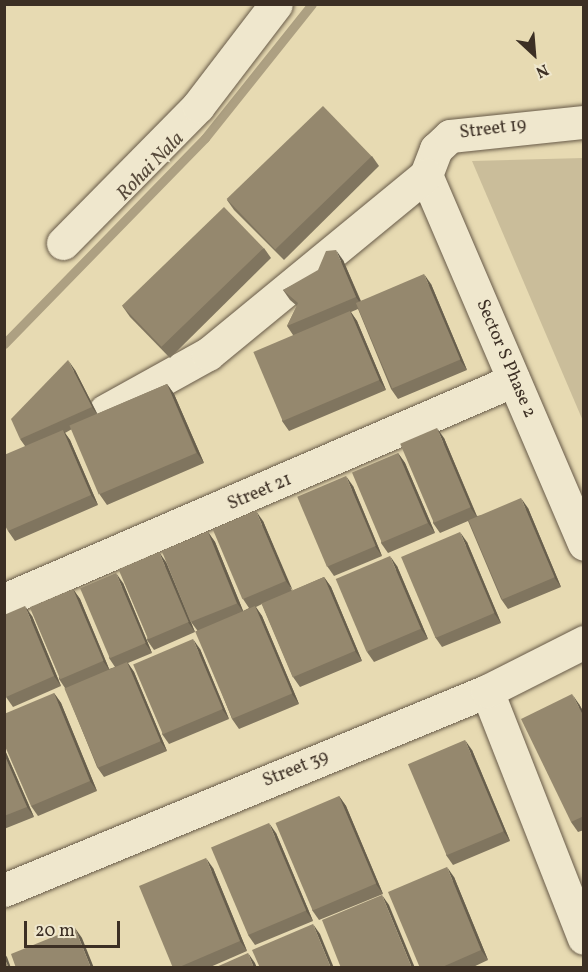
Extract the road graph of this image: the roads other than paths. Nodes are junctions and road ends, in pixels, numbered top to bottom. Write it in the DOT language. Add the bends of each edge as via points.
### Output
graph roads {
  1 [pos="276,4"];
  2 [pos="584,122"];
  3 [pos="426,175"];
  4 [pos="63,243"];
  5 [pos="514,380"];
  6 [pos="105,411"];
  7 [pos="584,544"];
  8 [pos="4,600"];
  9 [pos="584,642"];
  10 [pos="487,691"];
  11 [pos="4,890"];
  12 [pos="584,938"];
  1 -- 4 [label="street" via="198,106"];
  2 -- 3 [label="street, Street 19" via="450,136 436,148"];
  3 -- 5 [label="street, Sector S Phase 2"];
  3 -- 6 [label="street" via="208,354"];
  5 -- 7 [label="street, Sector S Phase 2"];
  5 -- 8 [label="street, Street 21"];
  9 -- 10 [label="street, Street 39"];
  10 -- 11 [label="street, Street 39"];
  10 -- 12 [label="street"];
}
